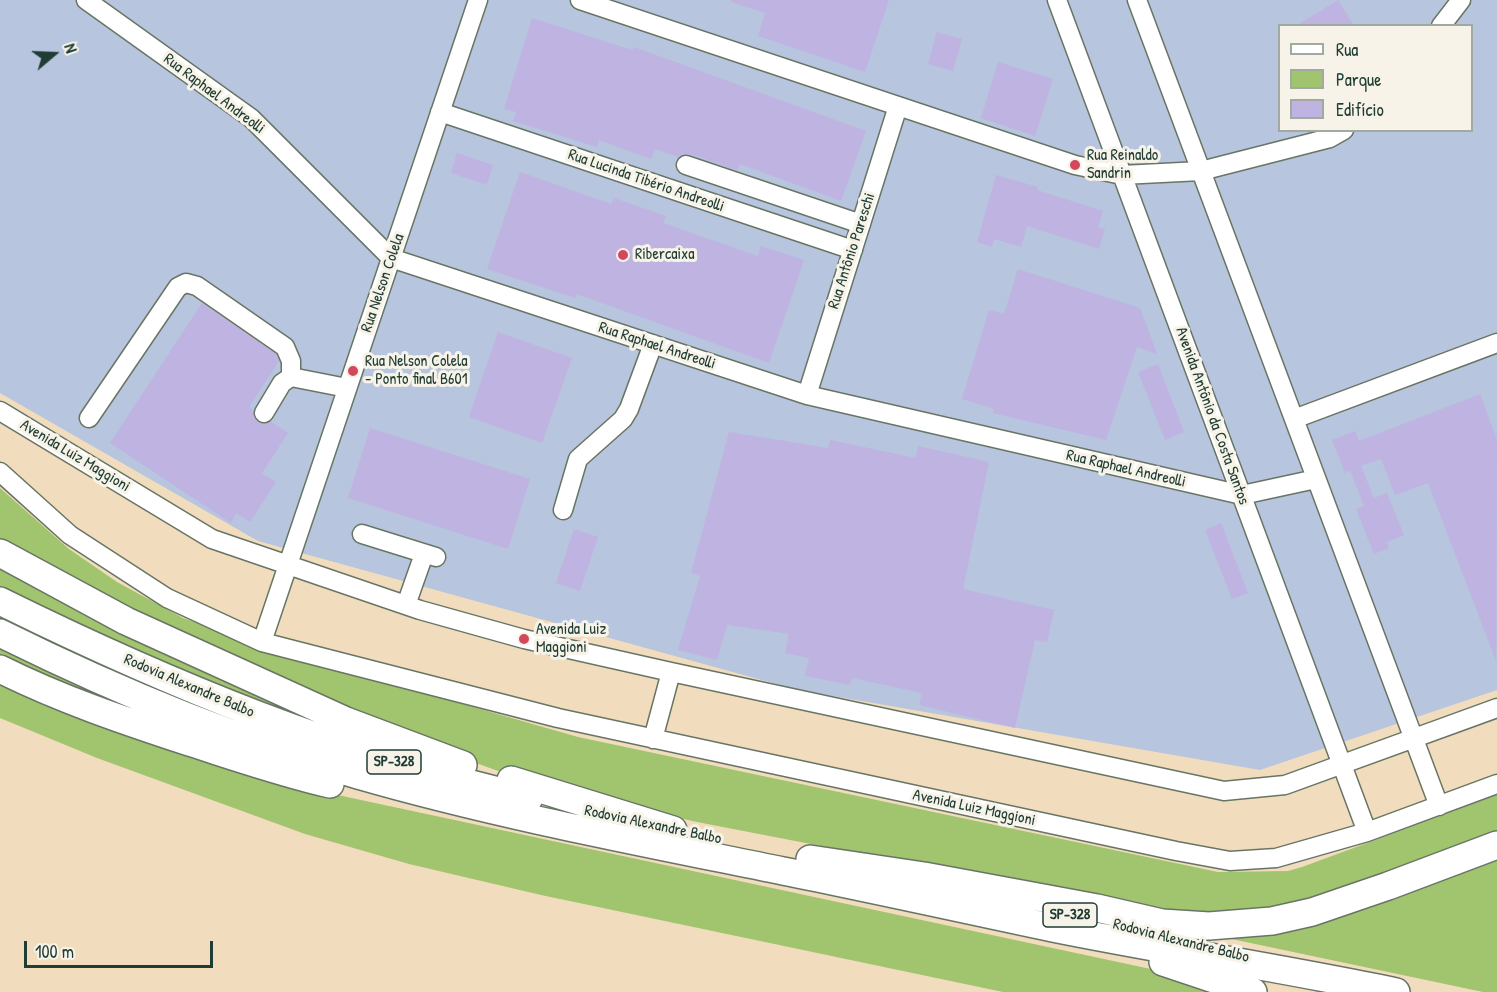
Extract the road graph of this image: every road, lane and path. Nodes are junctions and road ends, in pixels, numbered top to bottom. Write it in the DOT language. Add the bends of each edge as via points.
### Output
graph roads {
  1 [pos="86,0"];
  2 [pos="478,0"];
  3 [pos="580,0"];
  4 [pos="1057,0"];
  5 [pos="1137,0"];
  6 [pos="1461,0"];
  7 [pos="1443,24"];
  8 [pos="898,106"];
  9 [pos="440,112"];
  10 [pos="1340,132"];
  11 [pos="686,165"];
  12 [pos="1202,171"];
  13 [pos="1122,175"];
  14 [pos="861,224"];
  15 [pos="852,250"];
  16 [pos="391,258"];
  17 [pos="1497,343"];
  18 [pos="652,344"];
  19 [pos="291,377"];
  20 [pos="347,388"];
  21 [pos="807,395"];
  22 [pos="0,411"];
  23 [pos="264,413"];
  24 [pos="89,418"];
  25 [pos="1294,419"];
  26 [pos="0,472"];
  27 [pos="1316,479"];
  28 [pos="1242,495"];
  29 [pos="563,510"];
  30 [pos="362,534"];
  31 [pos="0,553"];
  32 [pos="288,566"];
  33 [pos="0,601"];
  34 [pos="406,605"];
  35 [pos="0,633"];
  36 [pos="262,642"];
  37 [pos="0,669"];
  38 [pos="671,672"];
  39 [pos="1497,708"];
  40 [pos="1413,738"];
  41 [pos="653,739"];
  42 [pos="1342,765"];
  43 [pos="1497,784"];
  44 [pos="1438,806"];
  45 [pos="673,830"];
  46 [pos="1367,832"];
  47 [pos="607,834"];
  48 [pos="1497,845"];
  49 [pos="810,859"];
  50 [pos="1053,928"];
  51 [pos="1329,978"];
  52 [pos="1252,992"];
  53 [pos="1396,992"];
  1 -- 16 [label="street, Rua Raphael Andreolli" via="251,117"];
  2 -- 9 [label="street, Rua Nelson Colela"];
  3 -- 8 [label="street"];
  4 -- 13 [label="street, Avenida Antônio da Costa Santos"];
  5 -- 12 [label="street"];
  6 -- 7 [label="street"];
  8 -- 13 [label="street" via="1075,165"];
  8 -- 14 [label="street, Rua Antônio Pareschi"];
  9 -- 15 [label="street, Rua Lucinda Tibério Andreolli"];
  9 -- 16 [label="street, Rua Nelson Colela"];
  10 -- 12 [label="street"];
  11 -- 14 [label="street"];
  12 -- 13 [label="street"];
  12 -- 25 [label="street"];
  13 -- 28 [label="street, Avenida Antônio da Costa Santos"];
  14 -- 15 [label="street, Rua Antônio Pareschi"];
  15 -- 21 [label="street, Rua Antônio Pareschi"];
  16 -- 18 [label="street, Rua Raphael Andreolli"];
  16 -- 20 [label="street, Rua Nelson Colela"];
  17 -- 25 [label="street"];
  18 -- 21 [label="street, Rua Raphael Andreolli"];
  18 -- 29 [label="street" via="630,409 578,459"];
  19 -- 20 [label="street"];
  19 -- 23 [label="street" via="282,383"];
  19 -- 24 [label="street" via="291,361 285,347 197,286 186,284 178,287"];
  20 -- 32 [label="street, Rua Nelson Colela"];
  21 -- 28 [label="street, Rua Raphael Andreolli"];
  22 -- 32 [label="street, Avenida Luiz Maggioni" via="212,539"];
  25 -- 27 [label="street"];
  26 -- 36 [label="street, Avenida Luiz Maggioni" via="70,535 167,598"];
  27 -- 28 [label="street, Rua Raphael Andreolli"];
  27 -- 40 [label="street"];
  28 -- 42 [label="street, Avenida Antônio da Costa Santos"];
  30 -- 34 [label="street" via="430,556"];
  31 -- 45 [label="highway" via="126,621 346,721 448,760"];
  32 -- 34 [label="street, Avenida Luiz Maggioni"];
  32 -- 36 [label="street, Rua Nelson Colela"];
  33 -- 45 [label="highway, Rodovia Alexandre Balbo / SP-328" via="194,690 334,742 457,781"];
  34 -- 38 [label="street, Avenida Luiz Maggioni" via="524,639"];
  35 -- 47 [label="highway, Rodovia Alexandre Balbo / SP-328" via="122,690 309,760 436,796"];
  36 -- 41 [label="street, Avenida Luiz Maggioni"];
  37 -- 47 [label="highway" via="95,709 302,777 436,806"];
  38 -- 41 [label="street"];
  38 -- 42 [label="street, Avenida Luiz Maggioni" via="1224,791 1285,785"];
  39 -- 40 [label="street, Avenida Luiz Maggioni"];
  40 -- 42 [label="street, Avenida Luiz Maggioni"];
  40 -- 44 [label="street"];
  41 -- 46 [label="street, Avenida Luiz Maggioni" via="1230,861 1276,858"];
  42 -- 46 [label="street, Avenida Antônio da Costa Santos"];
  43 -- 44 [label="street, Avenida Luiz Maggioni"];
  44 -- 46 [label="street, Avenida Luiz Maggioni"];
  45 -- 49 [label="highway, Rodovia Alexandre Balbo / SP-328"];
  47 -- 50 [label="highway, Rodovia Alexandre Balbo / SP-328"];
  48 -- 49 [label="highway" via="1312,912 1272,921 1209,926 1162,923 936,878"];
  49 -- 51 [label="highway, Rodovia Alexandre Balbo / SP-328" via="1131,928"];
  50 -- 51 [label="highway, Rodovia Alexandre Balbo / SP-328"];
  50 -- 52 [label="highway"];
  51 -- 53 [label="highway, Rodovia Alexandre Balbo / SP-328"];
}
